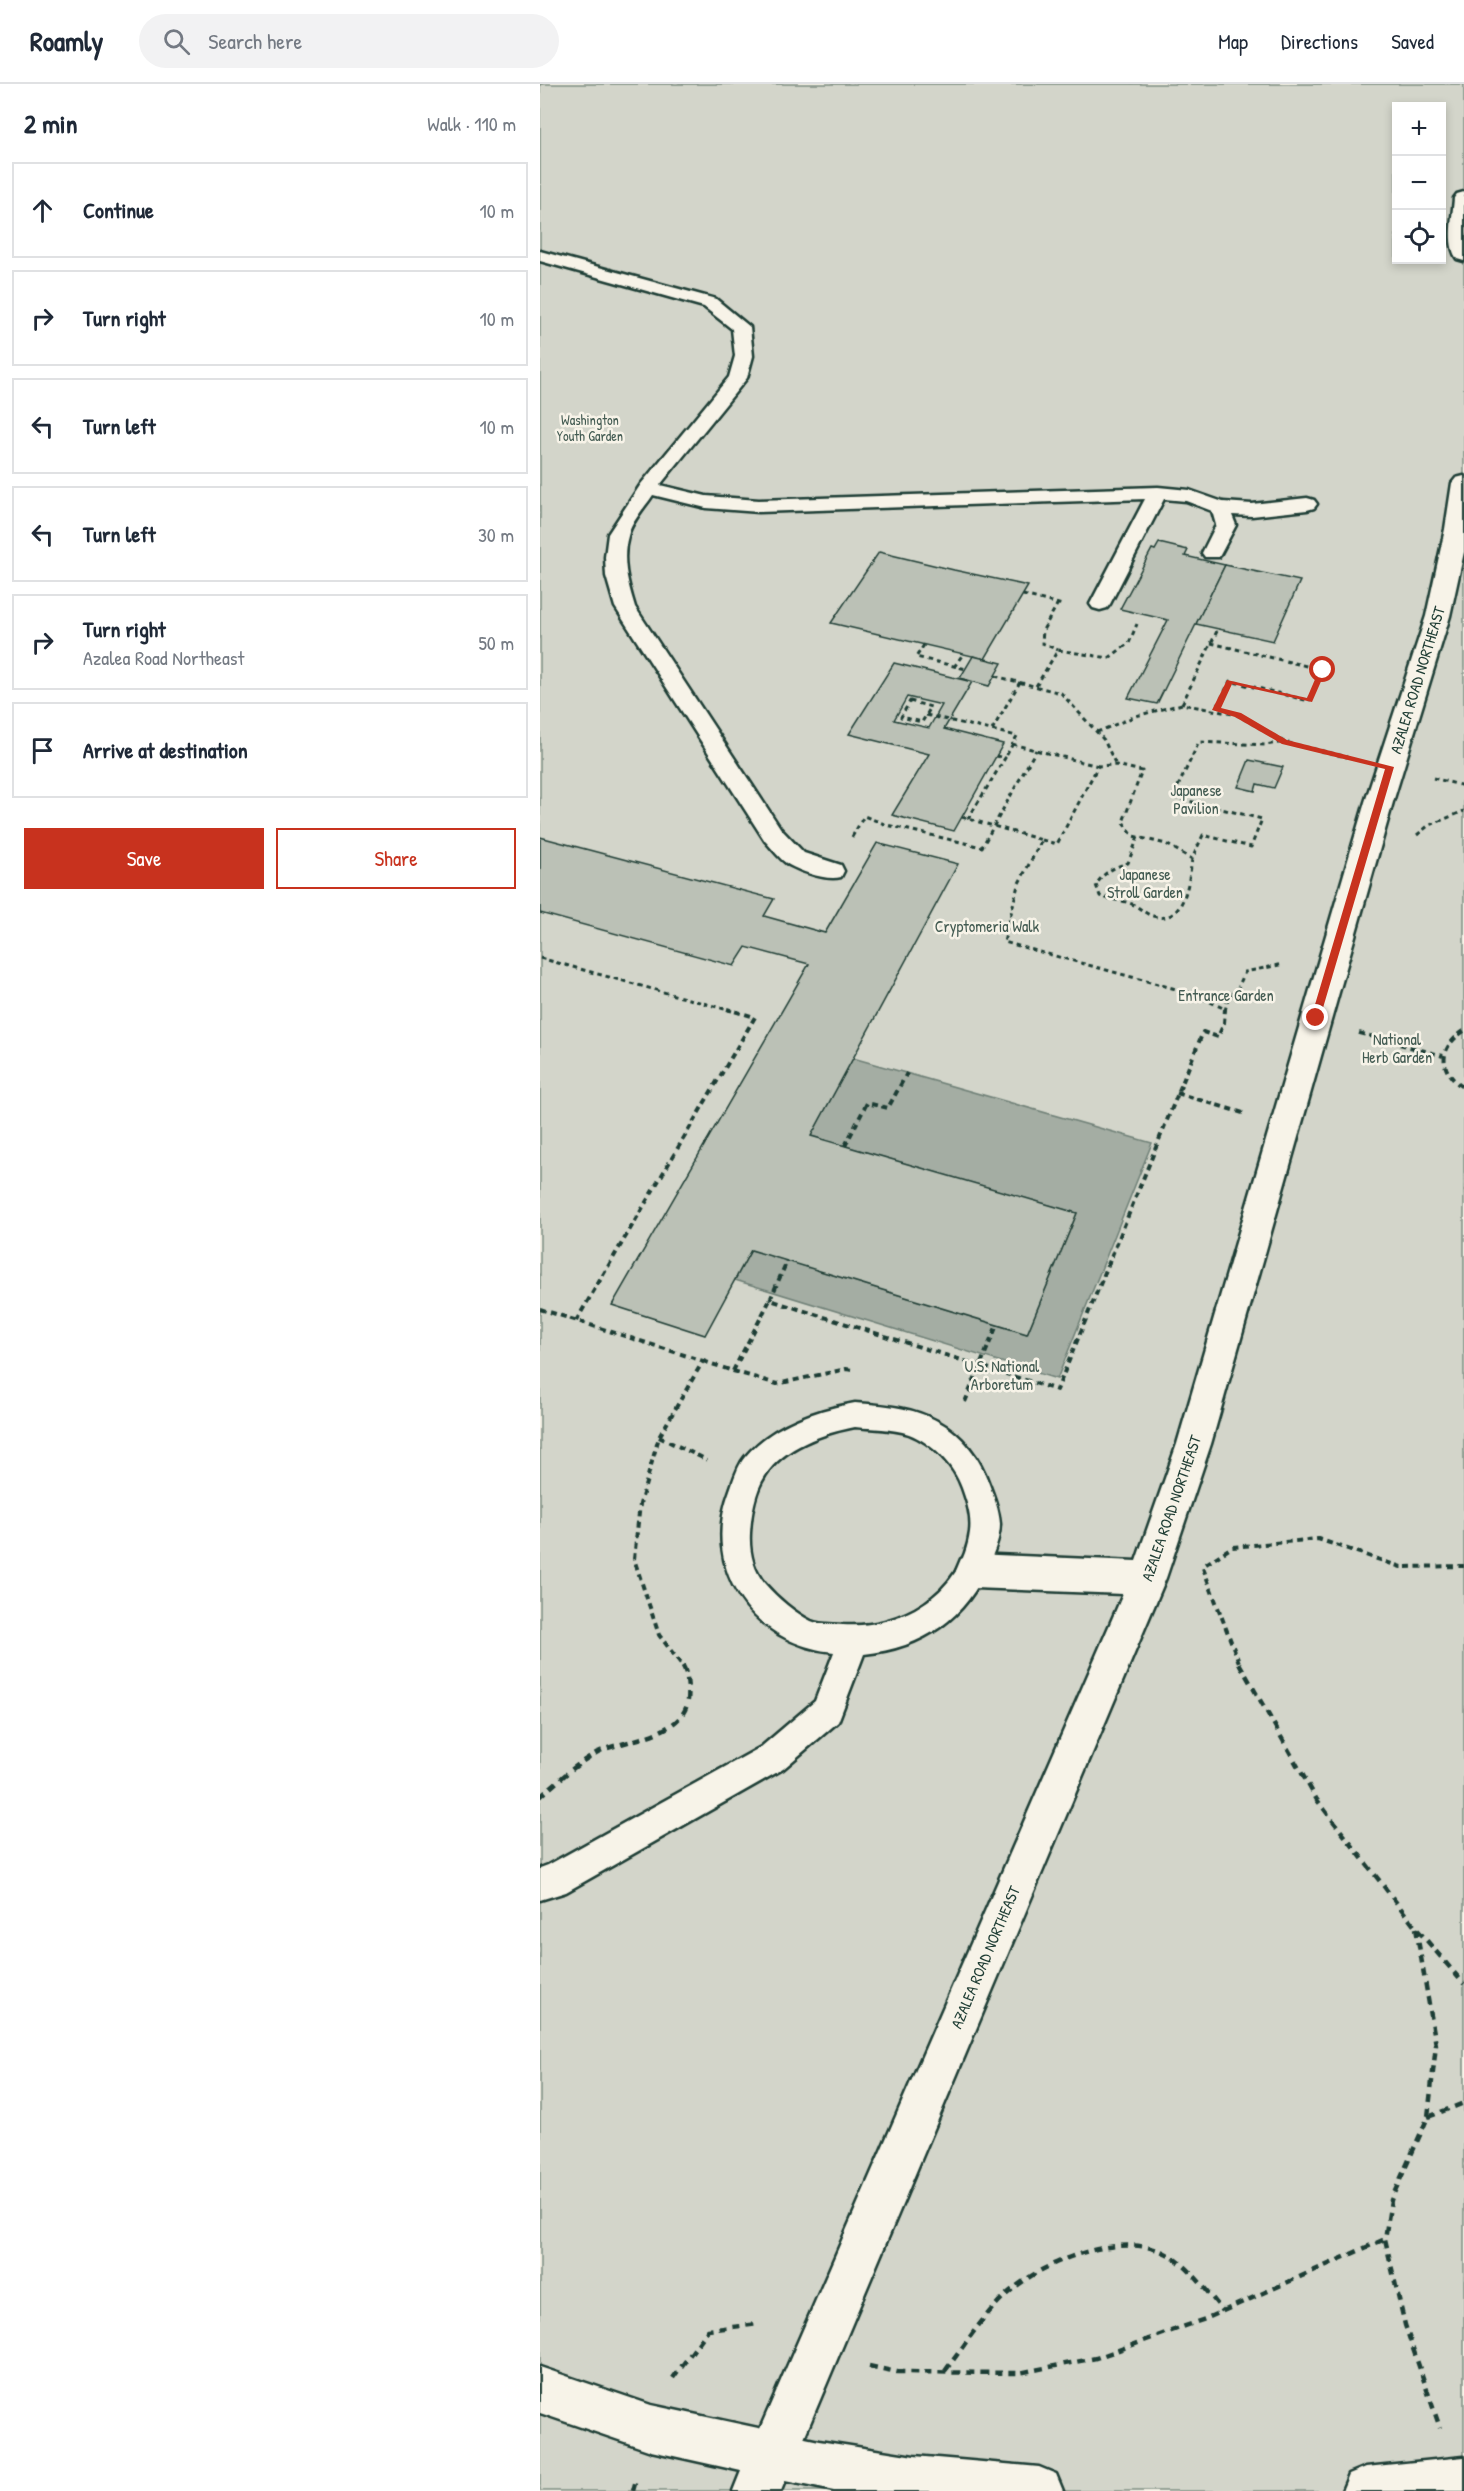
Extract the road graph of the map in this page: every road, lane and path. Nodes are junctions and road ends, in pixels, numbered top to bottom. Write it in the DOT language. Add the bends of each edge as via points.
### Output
graph roads {
  1 [pos="1464,198"];
  2 [pos="1464,255"];
  3 [pos="540,256"];
  4 [pos="1464,483"];
  5 [pos="648,488"];
  6 [pos="1158,493"];
  7 [pos="1307,504"];
  8 [pos="1220,508"];
  9 [pos="1212,553"];
  10 [pos="1464,582"];
  11 [pos="1058,603"];
  12 [pos="1100,604"];
  13 [pos="1438,616"];
  14 [pos="1130,620"];
  15 [pos="1218,629"];
  16 [pos="1211,643"];
  17 [pos="924,645"];
  18 [pos="1058,650"];
  19 [pos="963,654"];
  20 [pos="954,667"];
  21 [pos="966,669"];
  22 [pos="995,676"];
  23 [pos="1020,682"];
  24 [pos="1036,686"];
  25 [pos="1182,704"];
  26 [pos="900,709"];
  27 [pos="905,710"];
  28 [pos="1216,710"];
  29 [pos="926,715"];
  30 [pos="992,730"];
  31 [pos="1097,732"];
  32 [pos="1284,742"];
  33 [pos="1012,744"];
  34 [pos="1036,750"];
  35 [pos="996,756"];
  36 [pos="1005,758"];
  37 [pos="1116,765"];
  38 [pos="1098,766"];
  39 [pos="1390,767"];
  40 [pos="962,817"];
  41 [pos="968,819"];
  42 [pos="994,826"];
  43 [pos="1138,837"];
  44 [pos="1042,840"];
  45 [pos="1192,859"];
  46 [pos="833,871"];
  47 [pos="540,958"];
  48 [pos="1293,962"];
  49 [pos="1237,990"];
  50 [pos="1255,995"];
  51 [pos="1223,1008"];
  52 [pos="1464,1031"];
  53 [pos="1354,1032"];
  54 [pos="1443,1056"];
  55 [pos="907,1073"];
  56 [pos="1464,1088"];
  57 [pos="1177,1093"];
  58 [pos="1250,1115"];
  59 [pos="845,1146"];
  60 [pos="787,1261"];
  61 [pos="770,1300"];
  62 [pos="540,1309"];
  63 [pos="576,1320"];
  64 [pos="997,1325"];
  65 [pos="703,1361"];
  66 [pos="980,1365"];
  67 [pos="659,1437"];
  68 [pos="749,1480"];
  69 [pos="1203,1566"];
  70 [pos="1464,1566"];
  71 [pos="974,1570"];
  72 [pos="1148,1578"];
  73 [pos="853,1642"];
  74 [pos="540,1797"];
  75 [pos="540,1884"];
  76 [pos="1416,1928"];
  77 [pos="1464,1984"];
  78 [pos="1464,2103"];
  79 [pos="1428,2117"];
  80 [pos="1385,2239"];
  81 [pos="1223,2311"];
  82 [pos="758,2325"];
  83 [pos="863,2365"];
  84 [pos="944,2372"];
  85 [pos="674,2378"];
  86 [pos="540,2390"];
  87 [pos="765,2473"];
  88 [pos="1457,2482"];
  89 [pos="1039,2491"];
  90 [pos="1366,2491"];
  1 -- 2 [label="street"];
  3 -- 5 [label="lane" via="710,303 741,327 744,356 738,378"];
  4 -- 13 [label="street, AZALEA ROAD NORTHEAST"];
  5 -- 6 [label="lane" via="706,502 759,506"];
  5 -- 46 [label="lane" via="618,534 616,576 625,607 773,836 796,860"];
  6 -- 8 [label="lane" via="1190,496"];
  6 -- 12 [label="lane"];
  7 -- 8 [label="lane" via="1252,510"];
  8 -- 9 [label="lane" via="1226,525"];
  10 -- 13 [label="street"];
  11 -- 18 [label="path" via="1043,630 1041,643"];
  13 -- 39 [label="street, AZALEA ROAD NORTHEAST"];
  14 -- 18 [label="path" via="1138,622 1129,643 1109,658"];
  15 -- 16 [label="path"];
  16 -- 25 [label="path"];
  16 -- 28 [label="path" via="1323,670 1309,701 1230,681"];
  17 -- 20 [label="path" via="916,657"];
  18 -- 24 [label="path"];
  19 -- 20 [label="path"];
  20 -- 21 [label="path"];
  22 -- 23 [label="path"];
  23 -- 24 [label="path"];
  23 -- 30 [label="path"];
  24 -- 31 [label="path" via="1061,693"];
  25 -- 28 [label="path"];
  25 -- 31 [label="path"];
  26 -- 27 [label="path"];
  27 -- 29 [label="path" via="901,717 922,722"];
  27 -- 29 [label="path" via="910,701 931,707"];
  28 -- 32 [label="path" via="1238,715"];
  29 -- 30 [label="path"];
  30 -- 33 [label="path" via="1017,736"];
  31 -- 37 [label="path"];
  32 -- 39 [label="path"];
  32 -- 45 [label="path" via="1199,742 1173,797 1262,819 1251,847 1203,835"];
  33 -- 34 [label="path"];
  33 -- 36 [label="path"];
  34 -- 38 [label="path"];
  34 -- 42 [label="path"];
  35 -- 36 [label="path"];
  36 -- 41 [label="path"];
  37 -- 38 [label="path"];
  37 -- 43 [label="path" via="1142,771 1123,822"];
  38 -- 44 [label="path" via="1057,844"];
  39 -- 72 [label="street, AZALEA ROAD NORTHEAST" via="1194,1444"];
  40 -- 41 [label="path"];
  41 -- 42 [label="path"];
  42 -- 44 [label="path"];
  42 -- 46 [label="path" via="982,847 864,816"];
  43 -- 45 [label="path" via="1166,844"];
  43 -- 45 [label="path" via="1128,863 1113,866 1096,885 1100,897 1129,903 1161,918 1175,912 1184,902"];
  44 -- 51 [label="path" via="1018,885 1004,942 1194,994"];
  47 -- 63 [label="path" via="755,1017"];
  48 -- 49 [label="path" via="1245,972"];
  49 -- 50 [label="path"];
  49 -- 51 [label="path" via="1228,995"];
  51 -- 57 [label="path" via="1224,1022 1218,1037 1203,1032"];
  52 -- 54 [label="path" via="1446,1045"];
  53 -- 54 [label="path"];
  54 -- 56 [label="path" via="1450,1076"];
  55 -- 59 [label="path" via="888,1108 867,1103"];
  57 -- 58 [label="path"];
  57 -- 66 [label="path" via="1057,1389"];
  60 -- 61 [label="path"];
  61 -- 65 [label="path" via="733,1371"];
  61 -- 66 [label="path"];
  62 -- 63 [label="path"];
  63 -- 65 [label="path"];
  64 -- 66 [label="path"];
  65 -- 67 [label="path"];
  67 -- 68 [label="path"];
  67 -- 74 [label="path" via="640,1504 634,1559 659,1635 686,1670 689,1695 678,1719 666,1729 598,1752"];
  68 -- 71 [label="lane" via="755,1466 793,1435 832,1419 855,1415 898,1419 920,1426 954,1449 972,1474 984,1511 985,1532"];
  68 -- 73 [label="lane" via="737,1508 734,1543 745,1580 760,1602 808,1634"];
  69 -- 70 [label="path" via="1232,1547 1318,1539 1401,1567"];
  69 -- 72 [label="path"];
  69 -- 76 [label="path" via="1240,1666 1317,1800"];
  71 -- 72 [label="street"];
  71 -- 73 [label="lane" via="959,1592 927,1621 898,1635"];
  72 -- 87 [label="street, AZALEA ROAD NORTHEAST"];
  73 -- 75 [label="lane" via="827,1712 772,1758 554,1880"];
  76 -- 77 [label="path"];
  76 -- 79 [label="path" via="1436,2045"];
  78 -- 79 [label="path"];
  79 -- 80 [label="path" via="1391,2200"];
  80 -- 81 [label="path"];
  80 -- 88 [label="path" via="1405,2325"];
  81 -- 84 [label="path" via="1096,2358 1019,2373"];
  81 -- 84 [label="path" via="1183,2265 1167,2254 1132,2244 1107,2246 1051,2266 1018,2285 994,2308"];
  82 -- 85 [label="path" via="708,2330"];
  83 -- 84 [label="path" via="897,2372"];
  86 -- 87 [label="street"];
  87 -- 89 [label="street" via="819,2465 914,2481"];
  88 -- 90 [label="street"];
}
